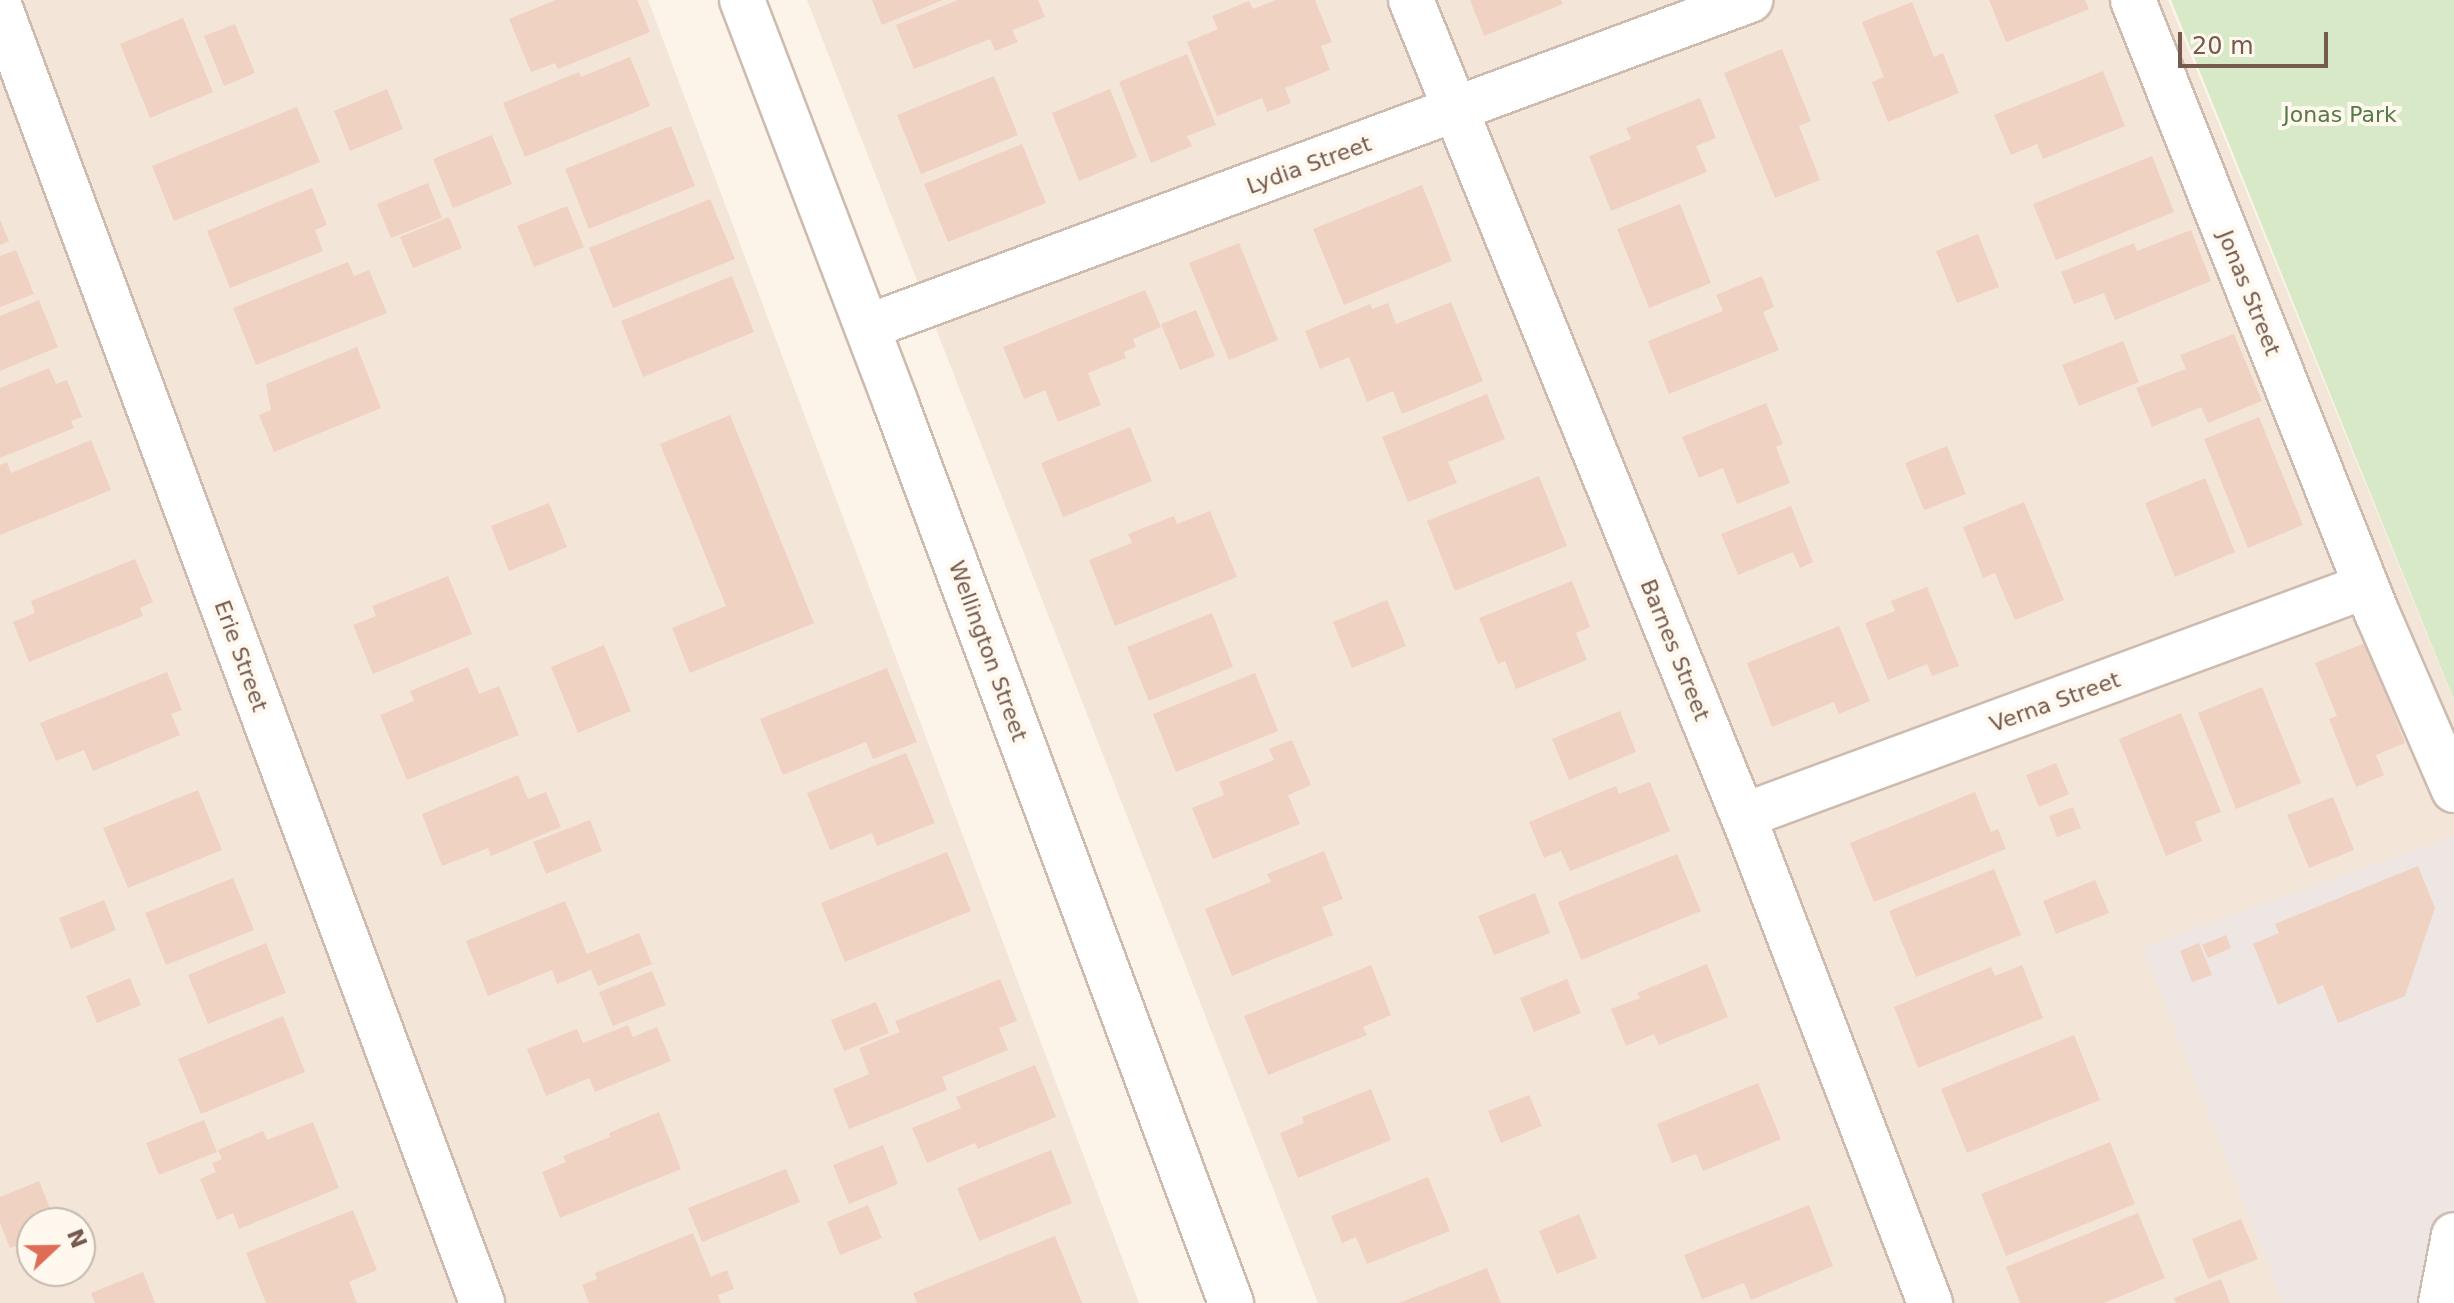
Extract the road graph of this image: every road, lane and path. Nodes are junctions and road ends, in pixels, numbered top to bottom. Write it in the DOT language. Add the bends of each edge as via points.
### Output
graph roads {
  1 [pos="742,0"];
  2 [pos="1411,0"];
  3 [pos="1750,0"];
  4 [pos="2133,0"];
  5 [pos="0,8"];
  6 [pos="1455,111"];
  7 [pos="867,327"];
  8 [pos="2366,586"];
  9 [pos="2454,790"];
  10 [pos="1743,816"];
  11 [pos="2454,1235"];
  12 [pos="482,1303"];
  13 [pos="1231,1303"];
  14 [pos="1930,1303"];
  15 [pos="2441,1303"];
  1 -- 7 [label="street, Wellington Street"];
  2 -- 6 [label="street, Barnes Street"];
  3 -- 6 [label="street, Lydia Street"];
  4 -- 8 [label="street, Jonas Street"];
  5 -- 12 [label="street, Erie Street"];
  6 -- 7 [label="street, Lydia Street"];
  6 -- 10 [label="street, Barnes Street"];
  7 -- 13 [label="street, Wellington Street"];
  8 -- 9 [label="street, Jonas Street"];
  8 -- 10 [label="street, Verna Street"];
  10 -- 14 [label="street, Barnes Street"];
  11 -- 15 [label="street"];
}
